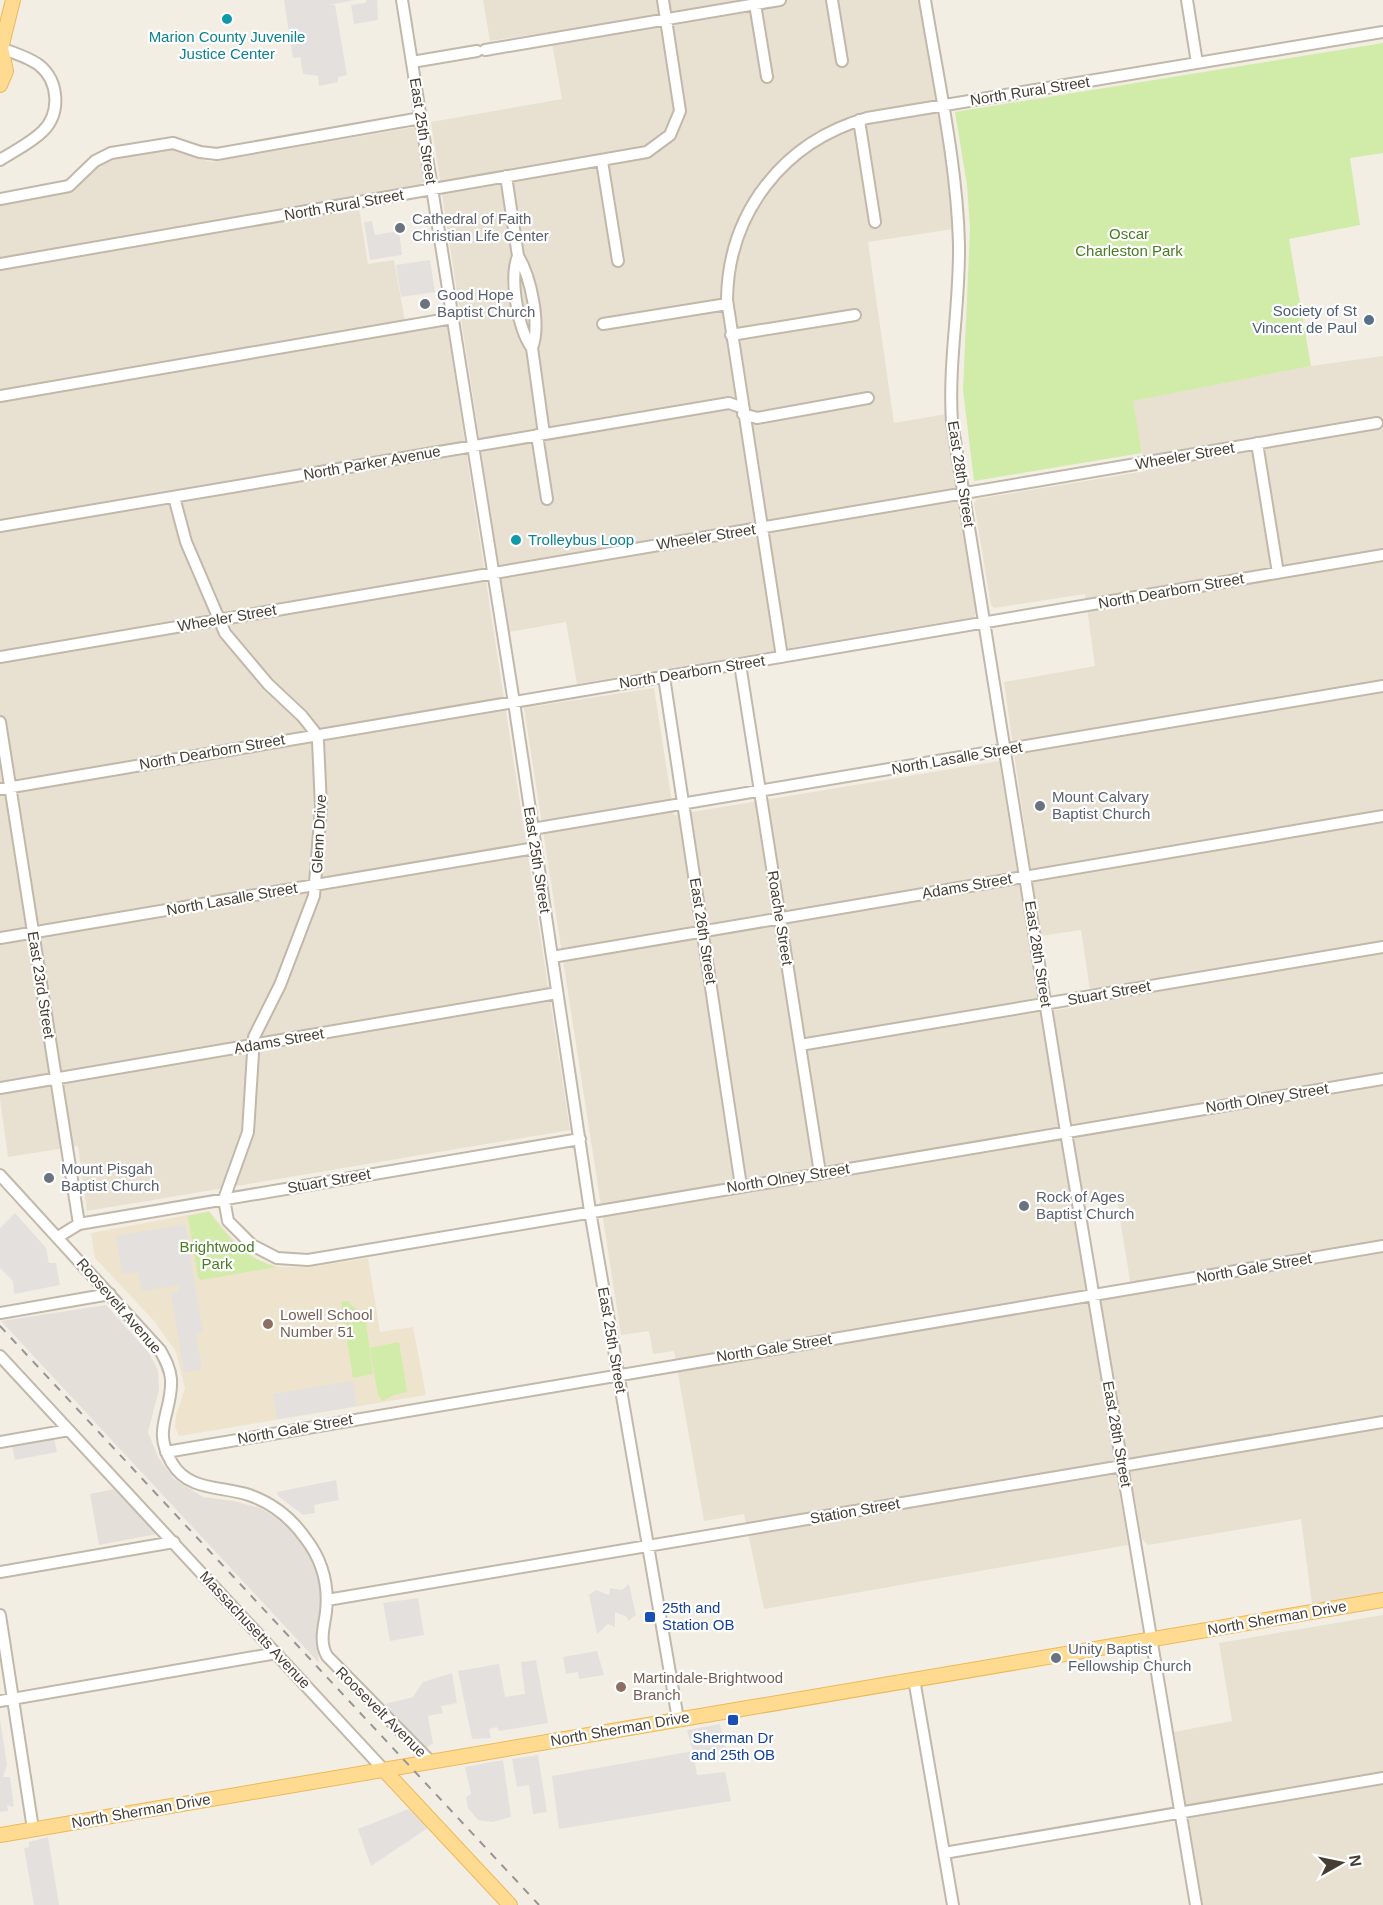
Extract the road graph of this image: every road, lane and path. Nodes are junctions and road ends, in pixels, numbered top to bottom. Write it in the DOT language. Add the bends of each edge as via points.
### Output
graph roads {
  1 [pos="13,0"];
  2 [pos="402,0"];
  3 [pos="663,0"];
  4 [pos="780,0"];
  5 [pos="832,0"];
  6 [pos="925,0"];
  7 [pos="1187,0"];
  8 [pos="755,4"];
  9 [pos="667,20"];
  10 [pos="1383,32"];
  11 [pos="0,48"];
  12 [pos="842,61"];
  13 [pos="412,62"];
  14 [pos="1197,63"];
  15 [pos="766,77"];
  16 [pos="0,86"];
  17 [pos="942,105"];
  18 [pos="421,118"];
  19 [pos="859,120"];
  20 [pos="0,160"];
  21 [pos="602,161"];
  22 [pos="506,176"];
  23 [pos="432,189"];
  24 [pos="0,199"];
  25 [pos="875,222"];
  26 [pos="518,256"];
  27 [pos="618,261"];
  28 [pos="0,264"];
  29 [pos="727,304"];
  30 [pos="855,315"];
  31 [pos="453,318"];
  32 [pos="603,324"];
  33 [pos="731,335"];
  34 [pos="532,348"];
  35 [pos="0,396"];
  36 [pos="868,398"];
  37 [pos="743,411"];
  38 [pos="1377,423"];
  39 [pos="540,435"];
  40 [pos="1257,443"];
  41 [pos="473,446"];
  42 [pos="964,494"];
  43 [pos="174,497"];
  44 [pos="547,499"];
  45 [pos="0,526"];
  46 [pos="762,528"];
  47 [pos="1383,555"];
  48 [pos="492,572"];
  49 [pos="1278,573"];
  50 [pos="218,620"];
  51 [pos="985,622"];
  52 [pos="0,657"];
  53 [pos="782,657"];
  54 [pos="740,664"];
  55 [pos="664,677"];
  56 [pos="1383,686"];
  57 [pos="514,702"];
  58 [pos="0,722"];
  59 [pos="316,735"];
  60 [pos="1006,749"];
  61 [pos="5,788"];
  62 [pos="761,791"];
  63 [pos="684,804"];
  64 [pos="1383,816"];
  65 [pos="532,829"];
  66 [pos="535,848"];
  67 [pos="1026,876"];
  68 [pos="316,884"];
  69 [pos="780,918"];
  70 [pos="702,931"];
  71 [pos="33,932"];
  72 [pos="0,938"];
  73 [pos="1383,947"];
  74 [pos="552,957"];
  75 [pos="557,993"];
  76 [pos="1046,1004"];
  77 [pos="253,1045"];
  78 [pos="800,1045"];
  79 [pos="56,1078"];
  80 [pos="1383,1079"];
  81 [pos="0,1088"];
  82 [pos="1066,1132"];
  83 [pos="580,1139"];
  84 [pos="820,1173"];
  85 [pos="0,1175"];
  86 [pos="741,1186"];
  87 [pos="224,1199"];
  88 [pos="590,1211"];
  89 [pos="79,1224"];
  90 [pos="58,1237"];
  91 [pos="1383,1246"];
  92 [pos="110,1294"];
  93 [pos="1093,1295"];
  94 [pos="0,1313"];
  95 [pos="0,1356"];
  96 [pos="618,1374"];
  97 [pos="1383,1422"];
  98 [pos="69,1430"];
  99 [pos="0,1442"];
  100 [pos="166,1452"];
  101 [pos="1123,1466"];
  102 [pos="174,1542"];
  103 [pos="647,1546"];
  104 [pos="0,1572"];
  105 [pos="327,1600"];
  106 [pos="1383,1600"];
  107 [pos="0,1615"];
  108 [pos="1152,1639"];
  109 [pos="277,1653"];
  110 [pos="914,1679"];
  111 [pos="13,1699"];
  112 [pos="0,1701"];
  113 [pos="678,1719"];
  114 [pos="430,1761"];
  115 [pos="384,1770"];
  116 [pos="1383,1778"];
  117 [pos="1180,1812"];
  118 [pos="33,1829"];
  119 [pos="0,1835"];
  120 [pos="944,1853"];
  121 [pos="510,1905"];
  122 [pos="953,1905"];
  123 [pos="1196,1905"];
  1 -- 11 [label="main road"];
  2 -- 13 [label="street, East 25th Street"];
  3 -- 9 [label="street"];
  4 -- 8 [label="street"];
  5 -- 12 [label="street"];
  6 -- 17 [label="street, East 28th Street"];
  7 -- 14 [label="street"];
  8 -- 9 [label="street"];
  8 -- 15 [label="street"];
  9 -- 13 [label="street"];
  9 -- 21 [label="street, North Rural Street" via="679,100 676,124 669,137 654,149"];
  10 -- 14 [label="street, North Rural Street"];
  11 -- 16 [label="main road" via="6,71"];
  11 -- 20 [label="street" via="43,69 52,82 56,101 45,129"];
  13 -- 18 [label="street, East 25th Street"];
  14 -- 17 [label="street, North Rural Street"];
  17 -- 19 [label="street, North Rural Street"];
  17 -- 42 [label="street, East 28th Street" via="957,207 958,281 951,406"];
  18 -- 23 [label="street, East 25th Street"];
  18 -- 24 [label="street" via="217,154 173,144 111,153 95,161 69,186"];
  19 -- 25 [label="street"];
  19 -- 29 [label="street, North Rural Street" via="819,137 779,168 750,208 728,272"];
  21 -- 22 [label="street, North Rural Street"];
  21 -- 27 [label="street"];
  22 -- 23 [label="street, North Rural Street"];
  22 -- 26 [label="street"];
  23 -- 28 [label="street, North Rural Street"];
  23 -- 31 [label="street, East 25th Street"];
  26 -- 34 [label="street" via="532,296"];
  26 -- 34 [label="street" via="514,265 516,299 526,341"];
  29 -- 32 [label="street"];
  29 -- 33 [label="street, North Rural Street"];
  30 -- 33 [label="street"];
  31 -- 35 [label="street"];
  31 -- 41 [label="street, East 25th Street"];
  33 -- 37 [label="street, North Rural Street"];
  34 -- 39 [label="street"];
  36 -- 37 [label="street, North Parker Avenue" via="755,418"];
  37 -- 39 [label="street, North Parker Avenue" via="730,403"];
  37 -- 46 [label="street, North Rural Street"];
  38 -- 40 [label="street, Wheeler Street"];
  39 -- 41 [label="street, North Parker Avenue"];
  39 -- 44 [label="street"];
  40 -- 42 [label="street, Wheeler Street"];
  40 -- 49 [label="street"];
  41 -- 43 [label="street, North Parker Avenue"];
  41 -- 48 [label="street, East 25th Street"];
  42 -- 46 [label="street, Wheeler Street"];
  42 -- 51 [label="street, East 28th Street"];
  43 -- 45 [label="street, North Parker Avenue"];
  43 -- 50 [label="street" via="186,542"];
  46 -- 48 [label="street, Wheeler Street"];
  46 -- 53 [label="street, North Rural Street"];
  47 -- 49 [label="street, North Dearborn Street"];
  48 -- 50 [label="street, Wheeler Street"];
  48 -- 57 [label="street, East 25th Street"];
  49 -- 51 [label="street, North Dearborn Street"];
  50 -- 52 [label="street, Wheeler Street"];
  50 -- 59 [label="street" via="237,648"];
  51 -- 53 [label="street, North Dearborn Street"];
  51 -- 60 [label="street, East 28th Street"];
  53 -- 54 [label="street, North Dearborn Street"];
  54 -- 55 [label="street, North Dearborn Street"];
  54 -- 62 [label="street, Roache Street"];
  55 -- 57 [label="street, North Dearborn Street"];
  55 -- 63 [label="street, East 26th Street"];
  56 -- 60 [label="street, North Lasalle Street"];
  57 -- 59 [label="street, North Dearborn Street"];
  57 -- 65 [label="street, East 25th Street"];
  58 -- 61 [label="street, East 23rd Street"];
  59 -- 61 [label="street, North Dearborn Street"];
  59 -- 68 [label="street, Glenn Drive" via="321,807"];
  60 -- 62 [label="street, North Lasalle Street"];
  60 -- 67 [label="street, East 28th Street"];
  61 -- 71 [label="street, East 23rd Street"];
  62 -- 63 [label="street, North Lasalle Street"];
  62 -- 69 [label="street, Roache Street"];
  63 -- 65 [label="street, North Lasalle Street"];
  63 -- 70 [label="street, East 26th Street"];
  64 -- 67 [label="street, Adams Street"];
  65 -- 66 [label="street, East 25th Street"];
  66 -- 68 [label="street, North Lasalle Street"];
  66 -- 74 [label="street, East 25th Street"];
  67 -- 69 [label="street, Adams Street"];
  67 -- 76 [label="street, East 28th Street"];
  68 -- 71 [label="street, North Lasalle Street"];
  68 -- 77 [label="street, Glenn Drive" via="311,907"];
  69 -- 70 [label="street, Adams Street"];
  69 -- 78 [label="street, Roache Street"];
  70 -- 74 [label="street, Adams Street"];
  70 -- 86 [label="street, East 26th Street"];
  71 -- 72 [label="street, North Lasalle Street"];
  71 -- 79 [label="street, East 23rd Street"];
  73 -- 76 [label="street, Stuart Street"];
  74 -- 75 [label="street, East 25th Street"];
  75 -- 77 [label="street, Adams Street"];
  75 -- 83 [label="street, East 25th Street"];
  76 -- 78 [label="street, Stuart Street"];
  76 -- 82 [label="street, East 28th Street"];
  77 -- 79 [label="street, Adams Street"];
  77 -- 87 [label="street, Glenn Drive" via="248,1132"];
  78 -- 84 [label="street, Roache Street"];
  79 -- 81 [label="street, Adams Street"];
  79 -- 89 [label="street, East 23rd Street"];
  80 -- 82 [label="street, North Olney Street"];
  82 -- 84 [label="street, North Olney Street"];
  82 -- 93 [label="street, East 28th Street"];
  83 -- 87 [label="street, Stuart Street"];
  83 -- 88 [label="street, East 25th Street"];
  84 -- 86 [label="street, North Olney Street"];
  85 -- 90 [label="street, Roosevelt Avenue"];
  86 -- 88 [label="street, North Olney Street"];
  87 -- 88 [label="street, North Olney Street" via="228,1221 252,1245 271,1256 298,1260"];
  87 -- 89 [label="street, Stuart Street"];
  88 -- 96 [label="street, East 25th Street"];
  89 -- 90 [label="street"];
  90 -- 92 [label="street, Roosevelt Avenue"];
  91 -- 93 [label="street, North Gale Street"];
  92 -- 94 [label="street"];
  92 -- 100 [label="street, Roosevelt Avenue" via="156,1343 168,1366 171,1387 161,1432"];
  93 -- 96 [label="street, North Gale Street"];
  93 -- 101 [label="street, East 28th Street"];
  95 -- 98 [label="street, Massachusetts Avenue"];
  96 -- 100 [label="street, North Gale Street"];
  96 -- 103 [label="street, East 25th Street"];
  97 -- 101 [label="street, Station Street"];
  98 -- 99 [label="street"];
  98 -- 102 [label="street, Massachusetts Avenue"];
  100 -- 105 [label="street, Roosevelt Avenue" via="174,1467 194,1483 248,1495 288,1519 318,1557"];
  101 -- 103 [label="street, Station Street"];
  101 -- 108 [label="street, East 28th Street"];
  102 -- 104 [label="street"];
  102 -- 109 [label="street, Massachusetts Avenue"];
  103 -- 105 [label="street, Station Street"];
  103 -- 113 [label="street, East 25th Street"];
  105 -- 114 [label="street, Roosevelt Avenue" via="323,1646 332,1662"];
  106 -- 108 [label="main road, North Sherman Drive"];
  107 -- 111 [label="street"];
  108 -- 110 [label="main road, North Sherman Drive"];
  108 -- 117 [label="street, East 28th Street"];
  109 -- 111 [label="street"];
  109 -- 115 [label="street, Massachusetts Avenue"];
  110 -- 113 [label="main road, North Sherman Drive"];
  110 -- 120 [label="street"];
  111 -- 112 [label="street"];
  111 -- 118 [label="street"];
  113 -- 114 [label="main road, North Sherman Drive"];
  114 -- 115 [label="main road, North Sherman Drive"];
  115 -- 118 [label="main road, North Sherman Drive"];
  115 -- 121 [label="main road, Massachusetts Avenue"];
  116 -- 117 [label="street"];
  117 -- 120 [label="street"];
  117 -- 123 [label="street, East 28th Street"];
  118 -- 119 [label="main road, North Sherman Drive"];
  120 -- 122 [label="street"];
}
